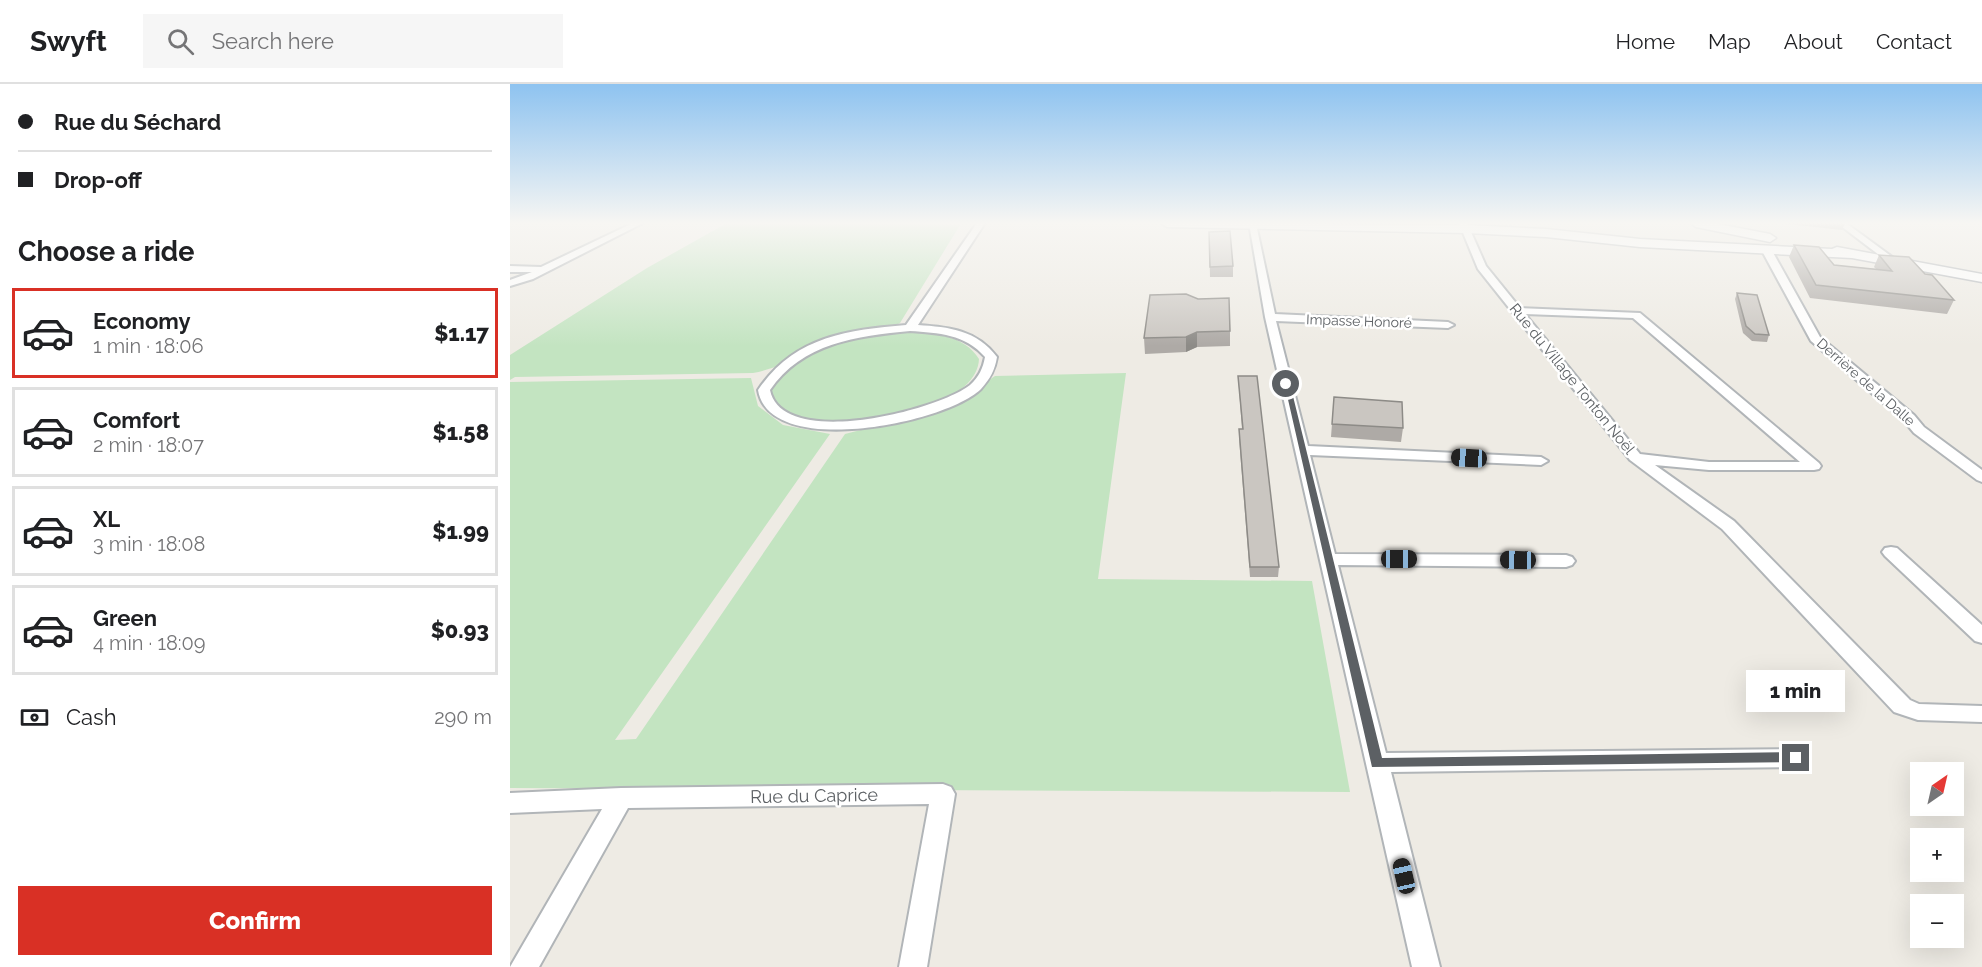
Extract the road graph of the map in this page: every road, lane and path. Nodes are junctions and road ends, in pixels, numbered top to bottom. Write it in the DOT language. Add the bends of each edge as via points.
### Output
graph roads {
  1 [pos="554,264"];
  2 [pos="953,264"];
  3 [pos="1260,264"];
  4 [pos="1480,264"];
  5 [pos="1778,264"];
  6 [pos="1906,264"];
  7 [pos="510,269"];
  8 [pos="544,269"];
  9 [pos="529,277"];
  10 [pos="1982,278"];
  11 [pos="510,283"];
  12 [pos="510,288"];
  13 [pos="1518,311"];
  14 [pos="1270,317"];
  15 [pos="1448,325"];
  16 [pos="910,328"];
  17 [pos="1302,450"];
  18 [pos="1635,457"];
  19 [pos="1541,461"];
  20 [pos="1982,477"];
  21 [pos="1891,552"];
  22 [pos="1328,559"];
  23 [pos="1566,561"];
  24 [pos="1982,636"];
  25 [pos="1982,714"];
  26 [pos="1796,758"];
  27 [pos="1377,763"];
  28 [pos="621,798"];
  29 [pos="510,802"];
  30 [pos="524,967"];
  31 [pos="914,967"];
  32 [pos="1426,967"];
  1 -- 8 [label="street"];
  2 -- 16 [label="street"];
  3 -- 14 [label="street"];
  4 -- 13 [label="street, Rue du Village Tonton Noël"];
  5 -- 20 [label="street, Derrière de la Dalle" via="1815,339 1919,430"];
  6 -- 10 [label="street"];
  7 -- 8 [label="street"];
  8 -- 9 [label="street"];
  9 -- 11 [label="street"];
  9 -- 12 [label="street"];
  13 -- 18 [label="street, Rue du Village Tonton Noël"];
  13 -- 18 [label="street" via="1636,315 1814,466 1710,466"];
  14 -- 15 [label="street, Impasse Honoré"];
  14 -- 17 [label="street"];
  16 -- 16 [label="street" via="956,333 982,344 991,357 989,371 976,387 952,402 880,423 807,423 782,416 767,404 764,390 772,375 790,360 846,337"];
  17 -- 19 [label="street"];
  17 -- 22 [label="street"];
  18 -- 25 [label="street, Rue du Village Tonton Noël" via="1728,525 1902,706 1918,712"];
  21 -- 24 [label="street"];
  22 -- 23 [label="street"];
  22 -- 27 [label="street"];
  26 -- 27 [label="street"];
  27 -- 32 [label="street"];
  28 -- 29 [label="street, Rue du Caprice"];
  28 -- 30 [label="street"];
  28 -- 31 [label="street, Rue du Caprice" via="944,794"];
}
